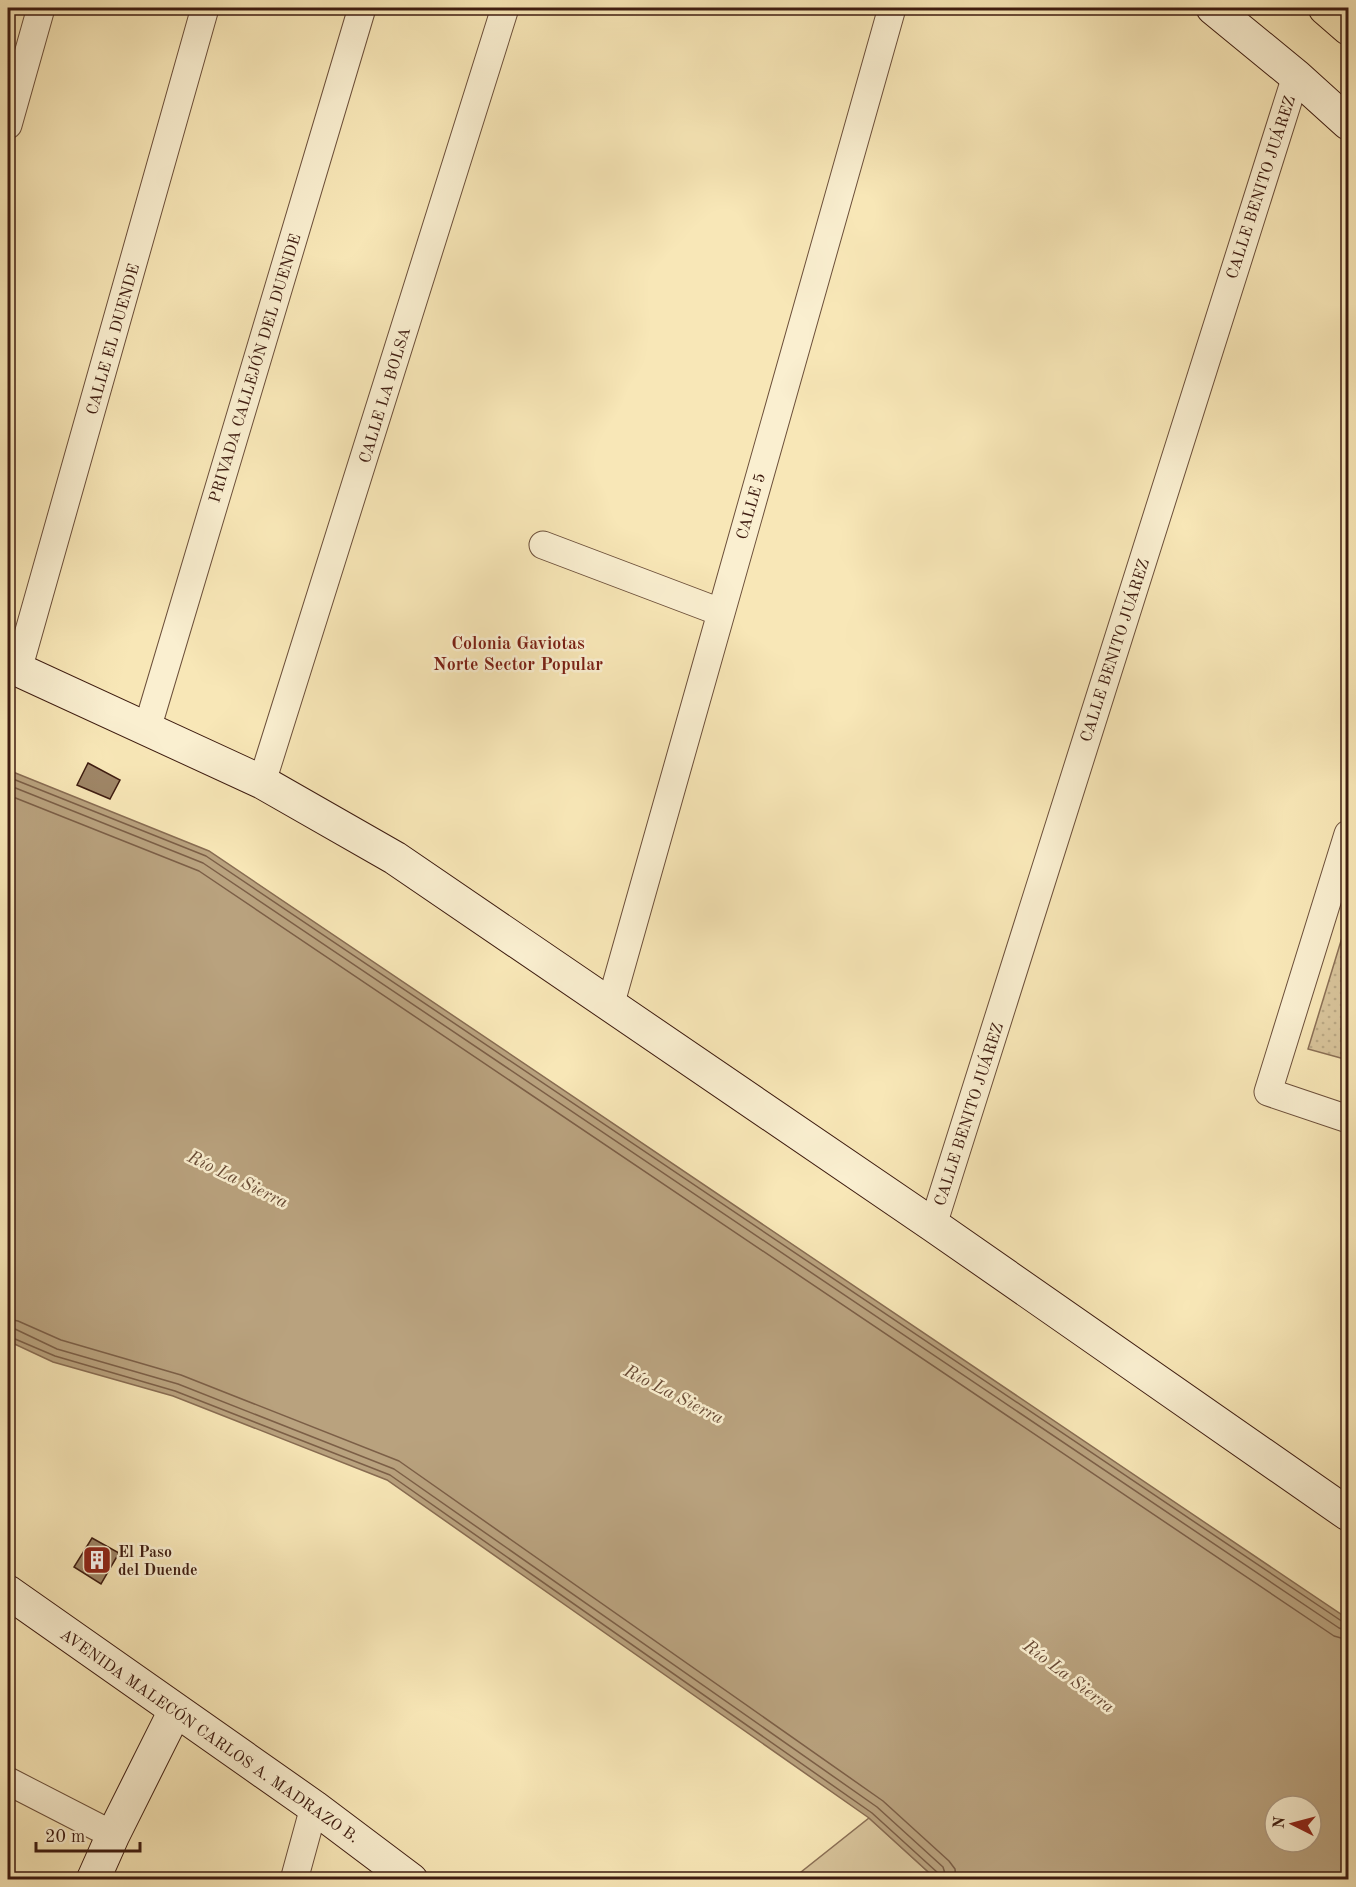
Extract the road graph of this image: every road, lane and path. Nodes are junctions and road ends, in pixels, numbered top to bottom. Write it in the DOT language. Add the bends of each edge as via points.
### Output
graph roads {
  1 [pos="41,8"];
  2 [pos="206,8"];
  3 [pos="362,8"];
  4 [pos="505,8"];
  5 [pos="892,8"];
  6 [pos="1213,8"];
  7 [pos="1326,8"];
  8 [pos="1348,28"];
  9 [pos="1296,75"];
  10 [pos="1348,123"];
  11 [pos="8,125"];
  12 [pos="543,545"];
  13 [pos="720,612"];
  14 [pos="13,667"];
  15 [pos="147,729"];
  16 [pos="262,782"];
  17 [pos="1348,834"];
  18 [pos="610,1005"];
  19 [pos="1348,1119"];
  20 [pos="933,1225"];
  21 [pos="1348,1514"];
  22 [pos="8,1592"];
  23 [pos="175,1711"];
  24 [pos="8,1781"];
  25 [pos="314,1807"];
  26 [pos="113,1835"];
  27 [pos="93,1880"];
  28 [pos="294,1880"];
  29 [pos="411,1880"];
  1 -- 11 [label="street"];
  2 -- 14 [label="street, CALLE EL DUENDE"];
  3 -- 15 [label="street, PRIVADA CALLEJÓN DEL DUENDE"];
  4 -- 16 [label="street, CALLE LA BOLSA"];
  5 -- 13 [label="street, CALLE 5"];
  6 -- 9 [label="main road"];
  7 -- 8 [label="main road"];
  9 -- 10 [label="main road"];
  9 -- 20 [label="street, CALLE BENITO JUÁREZ"];
  12 -- 13 [label="street"];
  13 -- 18 [label="street, CALLE 5"];
  14 -- 15 [label="main road"];
  15 -- 16 [label="main road"];
  16 -- 18 [label="main road" via="396,858"];
  17 -- 19 [label="street" via="1268,1092"];
  18 -- 20 [label="main road"];
  20 -- 21 [label="main road"];
  22 -- 23 [label="main road, AVENIDA MALECÓN CARLOS A. MADRAZO B."];
  23 -- 25 [label="main road, AVENIDA MALECÓN CARLOS A. MADRAZO B."];
  23 -- 26 [label="main road"];
  24 -- 26 [label="street"];
  25 -- 28 [label="street"];
  25 -- 29 [label="main road, AVENIDA MALECÓN CARLOS A. MADRAZO B."];
  26 -- 27 [label="main road"];
}
